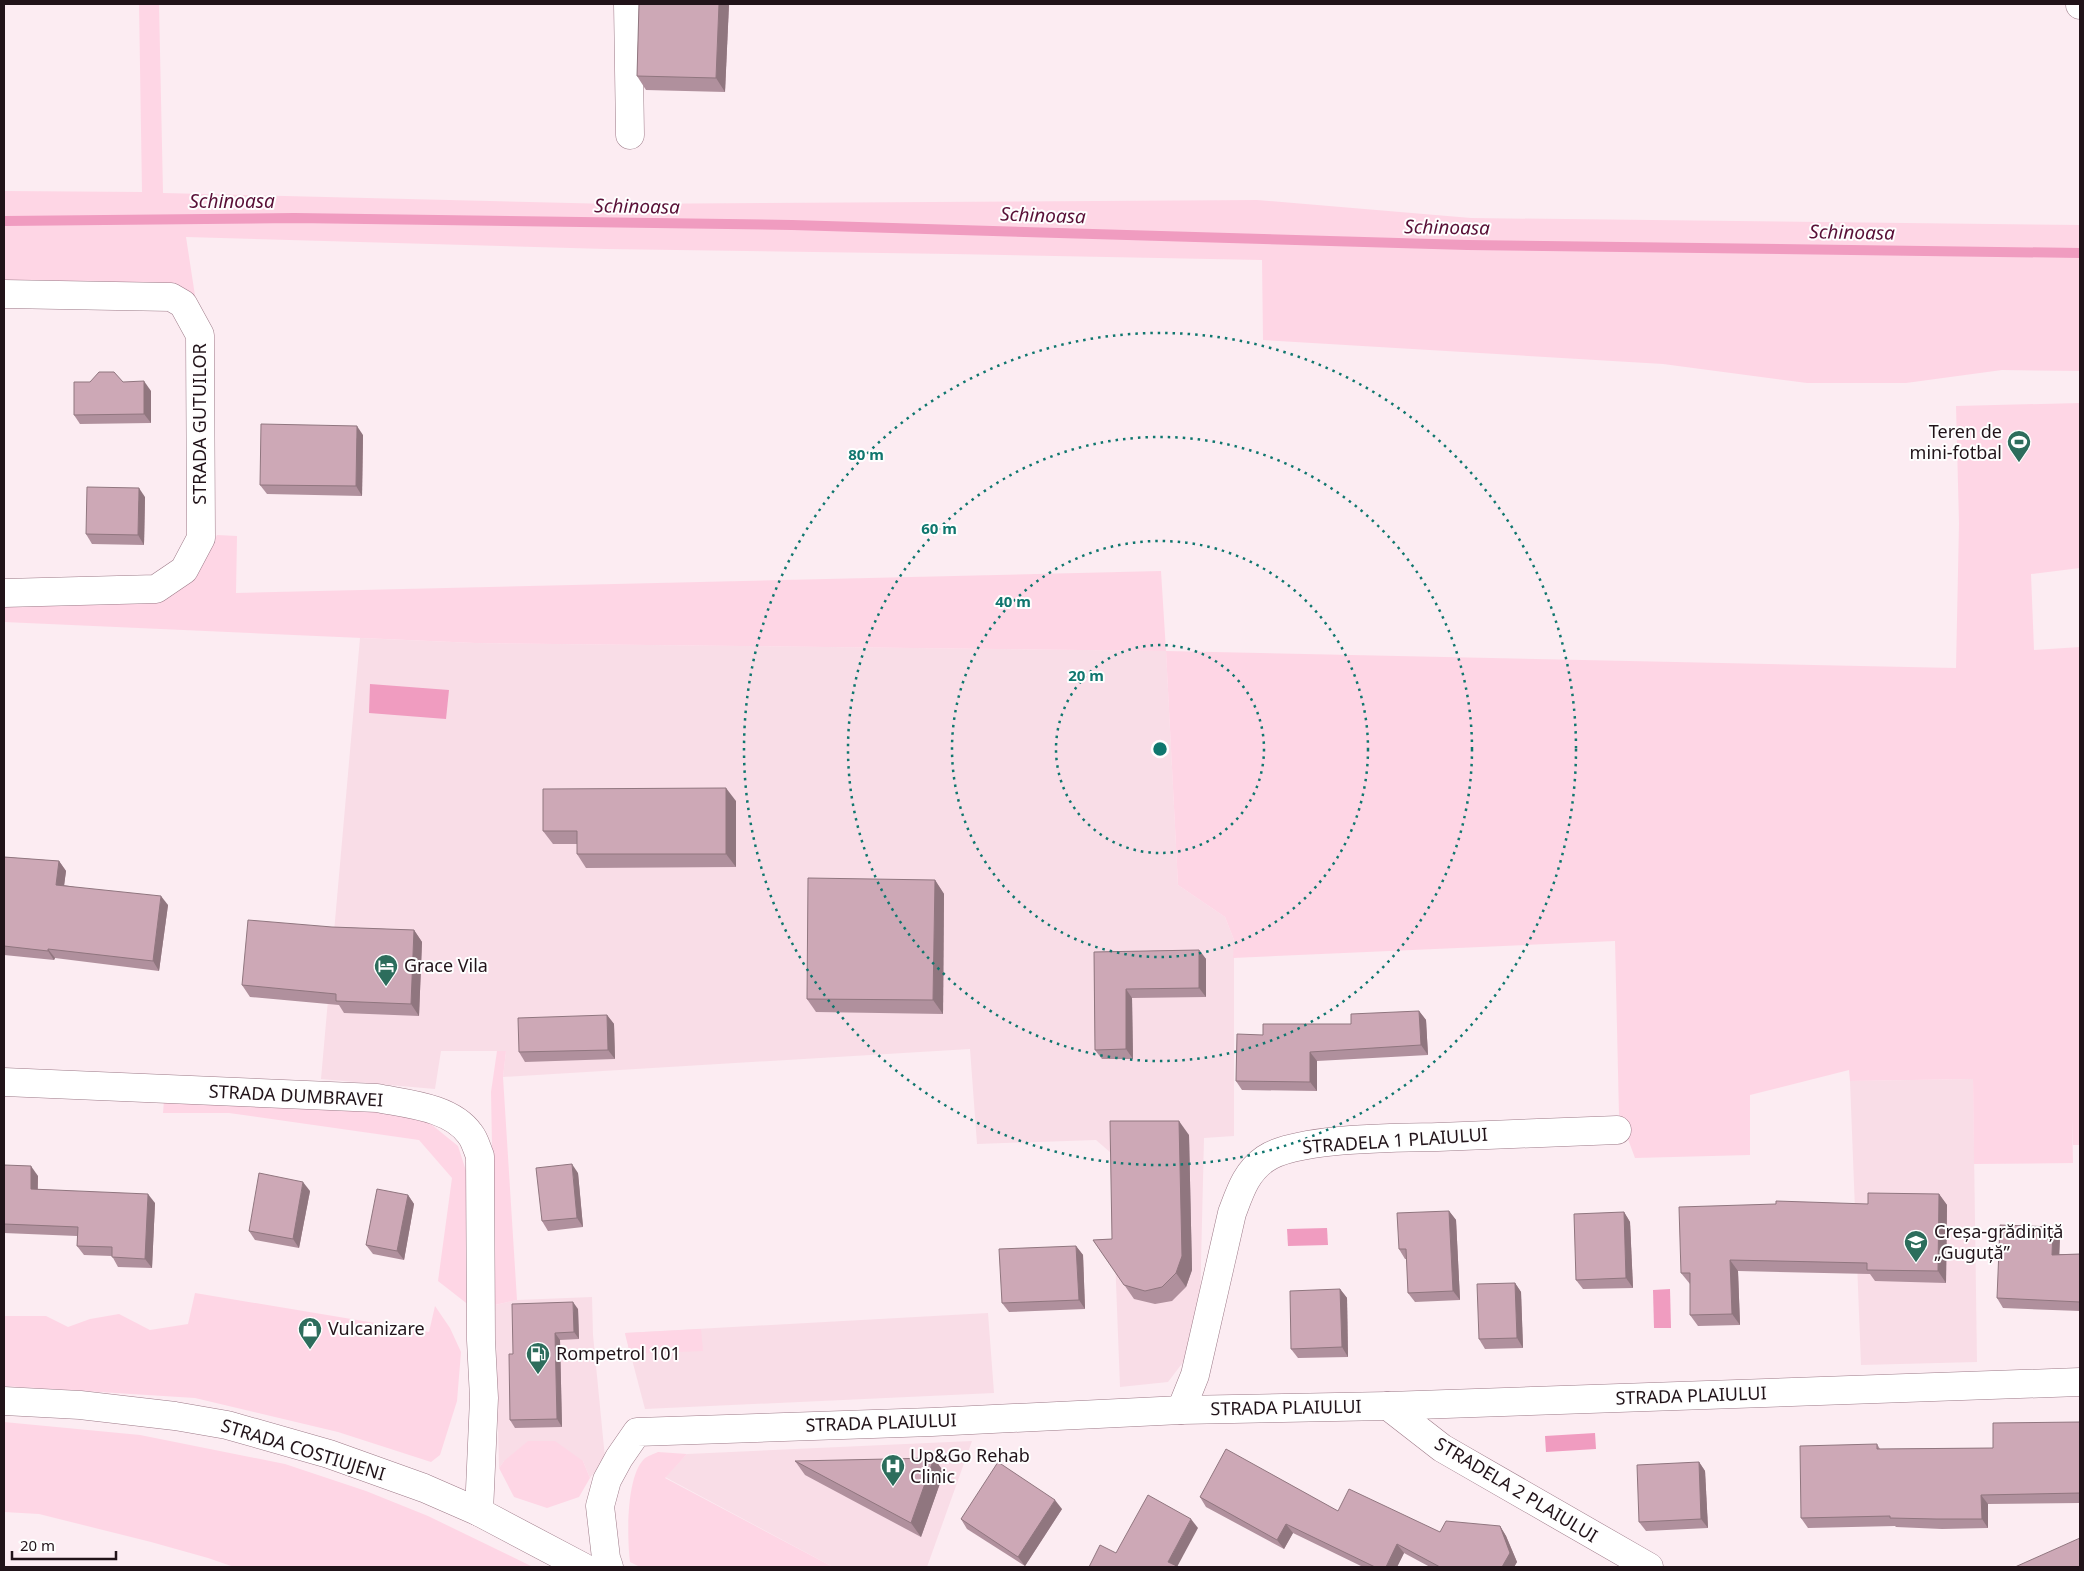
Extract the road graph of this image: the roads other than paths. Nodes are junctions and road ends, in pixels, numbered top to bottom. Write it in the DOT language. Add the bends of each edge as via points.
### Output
graph roads {
  1 [pos="628,4"];
  2 [pos="630,135"];
  3 [pos="4,294"];
  4 [pos="4,593"];
  5 [pos="4,1082"];
  6 [pos="1617,1130"];
  7 [pos="2080,1382"];
  8 [pos="4,1401"];
  9 [pos="1388,1406"];
  10 [pos="1181,1410"];
  11 [pos="479,1512"];
  12 [pos="583,1567"];
  13 [pos="609,1567"];
  14 [pos="1649,1567"];
  1 -- 2 [label="street"];
  3 -- 4 [label="street, STRADA GUTUILOR" via="170,297 182,304 200,336 201,538 184,570 156,589"];
  5 -- 11 [label="street, STRADA DUMBRAVEI" via="377,1098 431,1109 452,1118 470,1134 480,1156 484,1398"];
  6 -- 10 [label="street, STRADELA 1 PLAIULUI" via="1356,1140 1290,1148 1266,1158 1250,1172 1232,1213 1195,1375"];
  7 -- 9 [label="street, STRADA PLAIULUI"];
  8 -- 11 [label="street, STRADA COSTIUJENI" via="80,1405 226,1425 329,1454 424,1488"];
  9 -- 10 [label="street, STRADA PLAIULUI"];
  9 -- 14 [label="street, STRADELA 2 PLAIULUI" via="1442,1448"];
  10 -- 13 [label="street, STRADA PLAIULUI" via="637,1432 607,1480 600,1506"];
  11 -- 12 [label="street, STRADA COSTIUJENI"];
}
